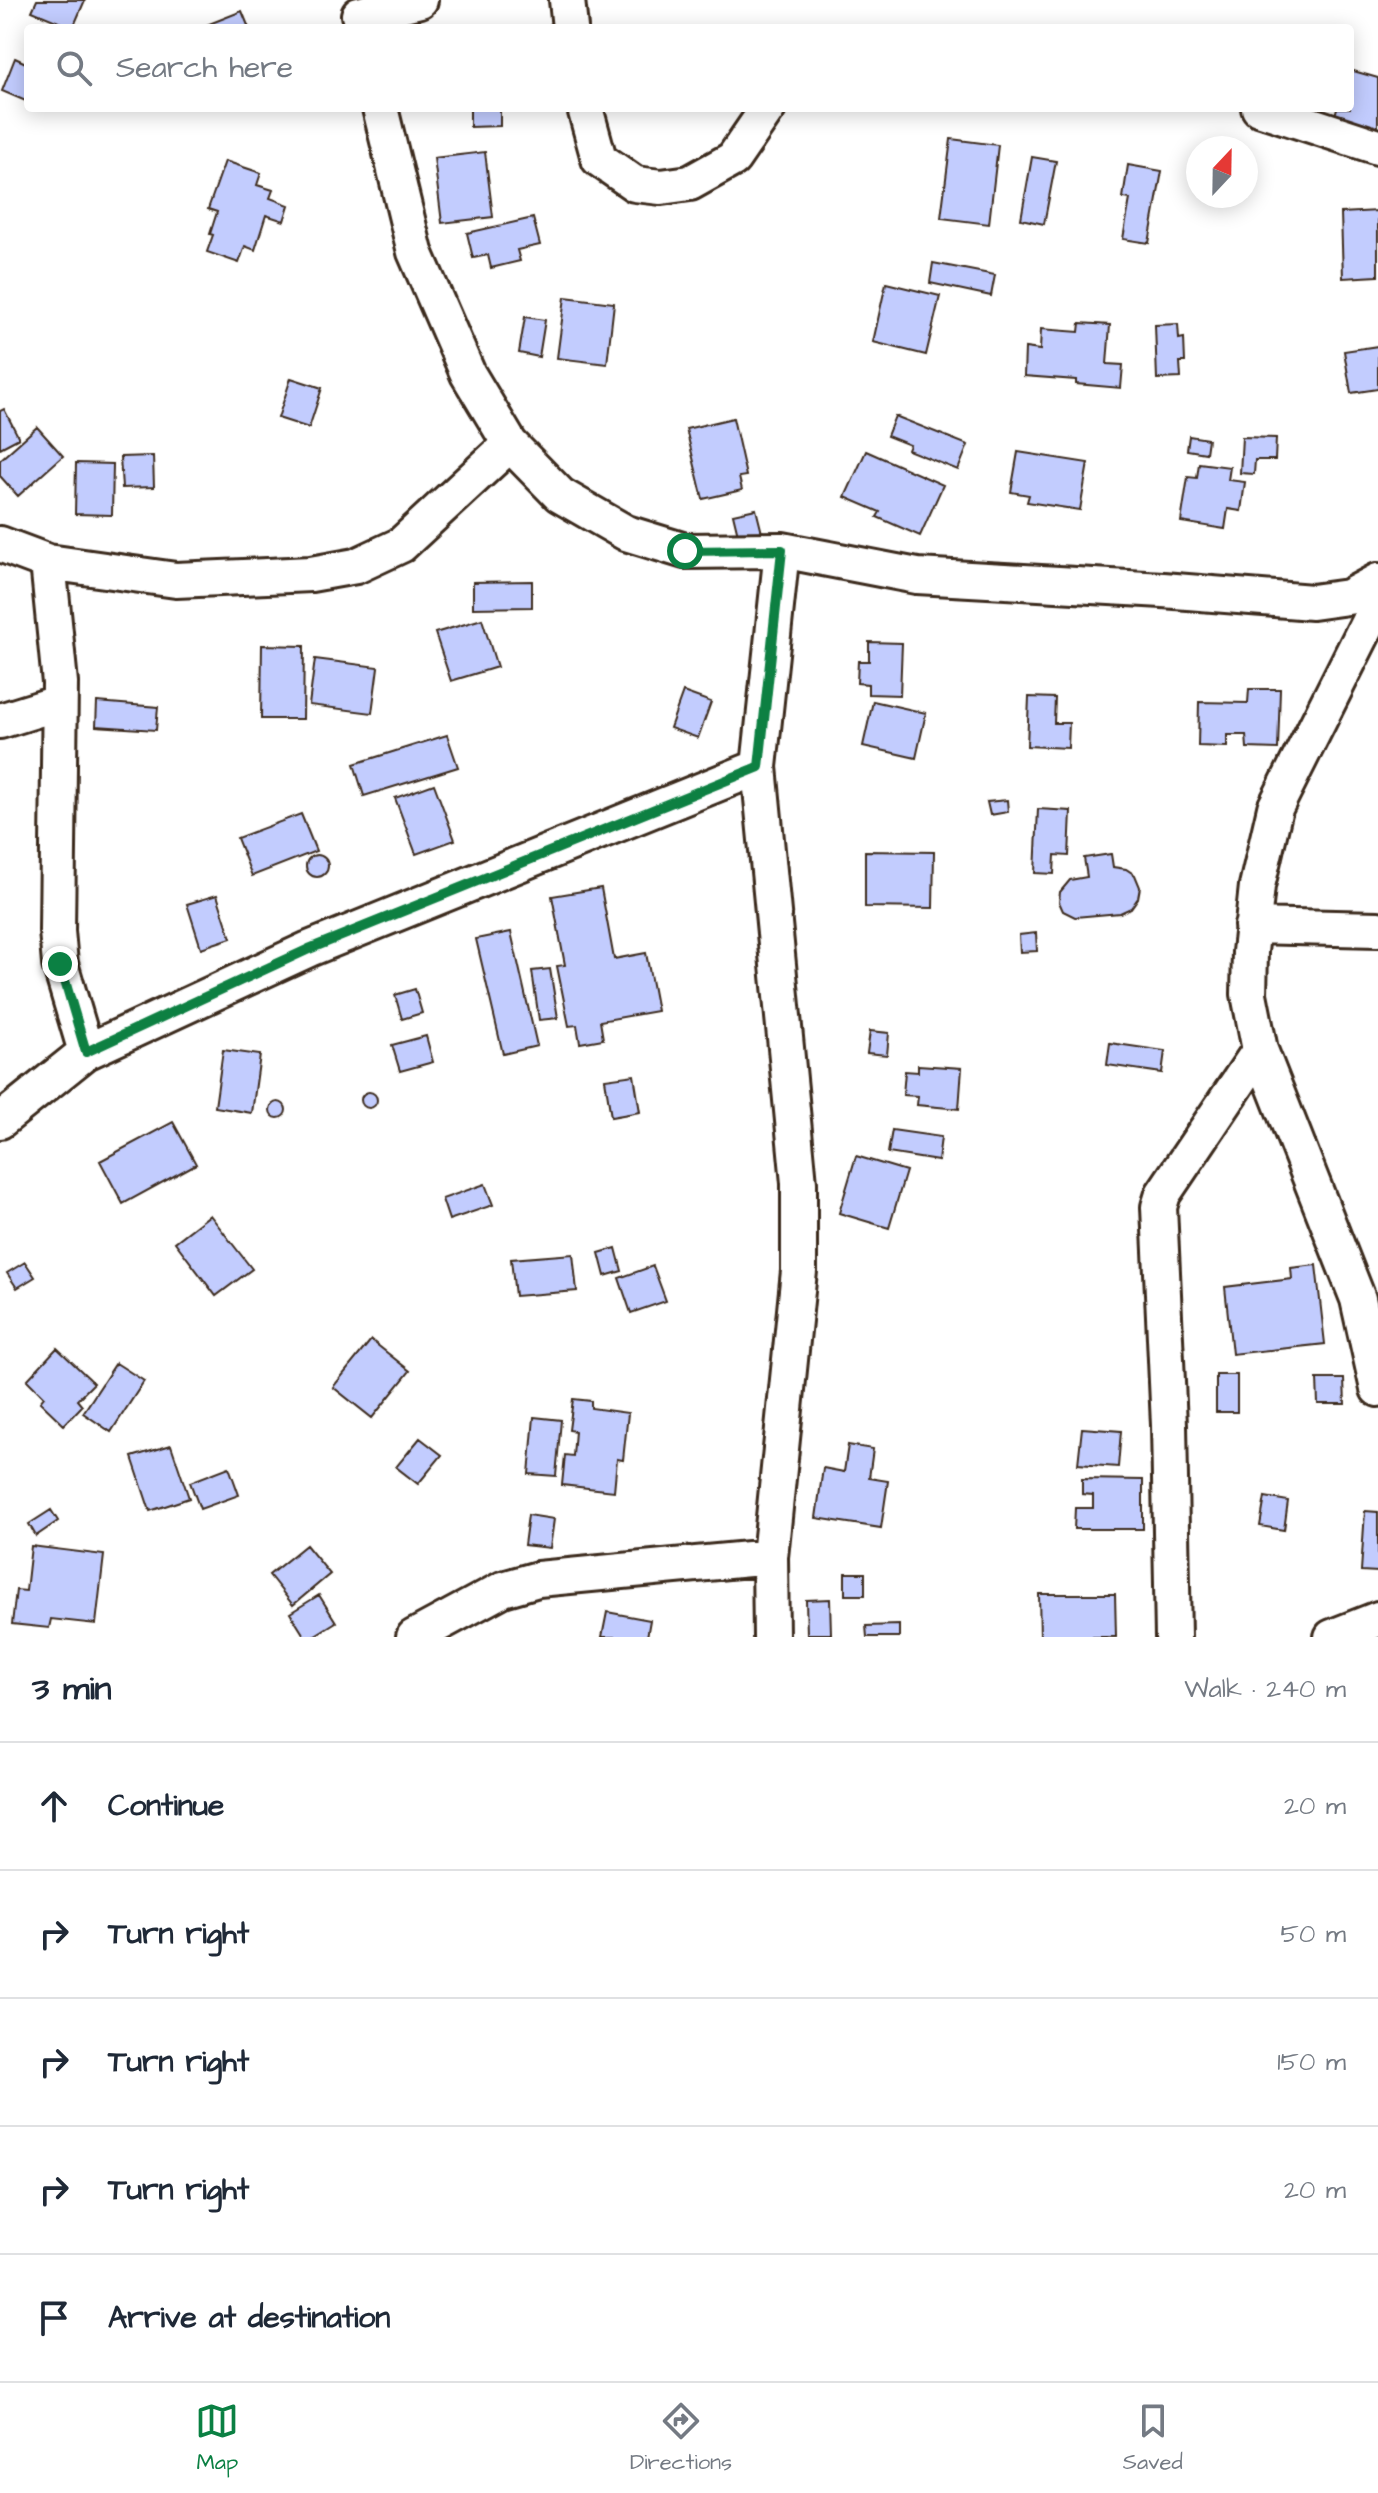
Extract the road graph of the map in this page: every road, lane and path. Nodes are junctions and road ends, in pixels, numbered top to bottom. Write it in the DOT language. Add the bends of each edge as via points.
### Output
graph roads {
  1 [pos="420,0"];
  2 [pos="567,0"];
  3 [pos="358,14"];
  4 [pos="570,24"];
  5 [pos="381,112"];
  6 [pos="586,112"];
  7 [pos="765,112"];
  8 [pos="1271,112"];
  9 [pos="1378,147"];
  10 [pos="510,444"];
  11 [pos="0,544"];
  12 [pos="782,550"];
  13 [pos="48,562"];
  14 [pos="1378,581"];
  15 [pos="1378,603"];
  16 [pos="58,703"];
  17 [pos="0,721"];
  18 [pos="759,767"];
  19 [pos="1252,926"];
  20 [pos="1378,929"];
  21 [pos="1260,1050"];
  22 [pos="86,1052"];
  23 [pos="0,1121"];
  24 [pos="1368,1298"];
  25 [pos="1378,1389"];
  26 [pos="770,1557"];
  27 [pos="1378,1619"];
  28 [pos="414,1637"];
  29 [pos="771,1637"];
  30 [pos="1173,1637"];
  31 [pos="1332,1637"];
  1 -- 3 [label="street"];
  2 -- 4 [label="street"];
  5 -- 10 [label="street" via="415,252 468,374"];
  6 -- 7 [label="street" via="599,159 635,184 661,187 690,183 733,159"];
  8 -- 9 [label="street"];
  10 -- 12 [label="street" via="560,495 626,533 685,551"];
  10 -- 13 [label="street" via="401,545 356,566 311,574 176,580"];
  11 -- 13 [label="street"];
  12 -- 14 [label="street" via="917,576 1312,602 1348,597"];
  12 -- 18 [label="street"];
  13 -- 16 [label="street"];
  15 -- 19 [label="street" via="1275,808"];
  16 -- 17 [label="street"];
  16 -- 22 [label="street" via="57,931 60,964"];
  18 -- 22 [label="street" via="309,949"];
  18 -- 26 [label="street" via="800,1224"];
  19 -- 20 [label="street"];
  19 -- 21 [label="street" via="1249,994"];
  21 -- 24 [label="street"];
  21 -- 30 [label="street" via="1159,1207"];
  22 -- 23 [label="street"];
  24 -- 25 [label="street"];
  26 -- 28 [label="street" via="538,1579 503,1589"];
  26 -- 29 [label="street"];
  27 -- 31 [label="street"];
}
